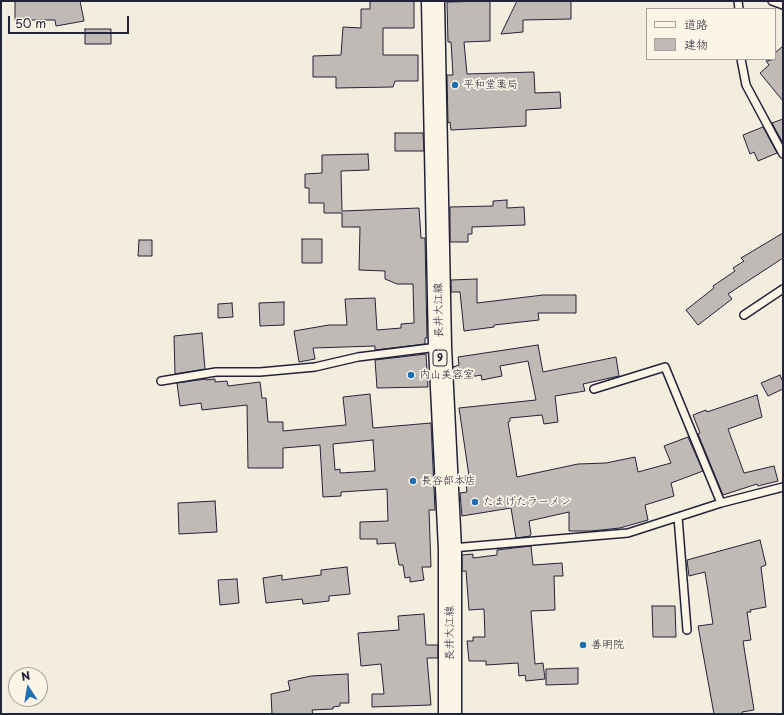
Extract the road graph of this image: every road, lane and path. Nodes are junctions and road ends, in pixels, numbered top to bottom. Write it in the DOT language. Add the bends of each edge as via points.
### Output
graph roads {
  1 [pos="433,1"];
  2 [pos="772,1"];
  3 [pos="783,5"];
  4 [pos="741,60"];
  5 [pos="783,154"];
  6 [pos="783,290"];
  7 [pos="744,315"];
  8 [pos="440,347"];
  9 [pos="161,381"];
  10 [pos="594,388"];
  11 [pos="783,487"];
  12 [pos="721,503"];
  13 [pos="678,517"];
  14 [pos="450,549"];
  15 [pos="687,630"];
  16 [pos="450,714"];
  1 -- 8 [label="main road, 長井大江線 / 9"];
  2 -- 3 [label="lane"];
  4 -- 5 [label="lane" via="746,86"];
  6 -- 7 [label="lane"];
  8 -- 9 [label="lane" via="358,357 315,366 260,372 216,372"];
  8 -- 14 [label="main road, 長井大江線 / 9"];
  10 -- 12 [label="lane" via="665,367"];
  11 -- 12 [label="lane"];
  12 -- 13 [label="lane"];
  13 -- 14 [label="lane" via="628,533"];
  13 -- 15 [label="lane"];
  14 -- 16 [label="main road, 長井大江線 / 9"];
}
